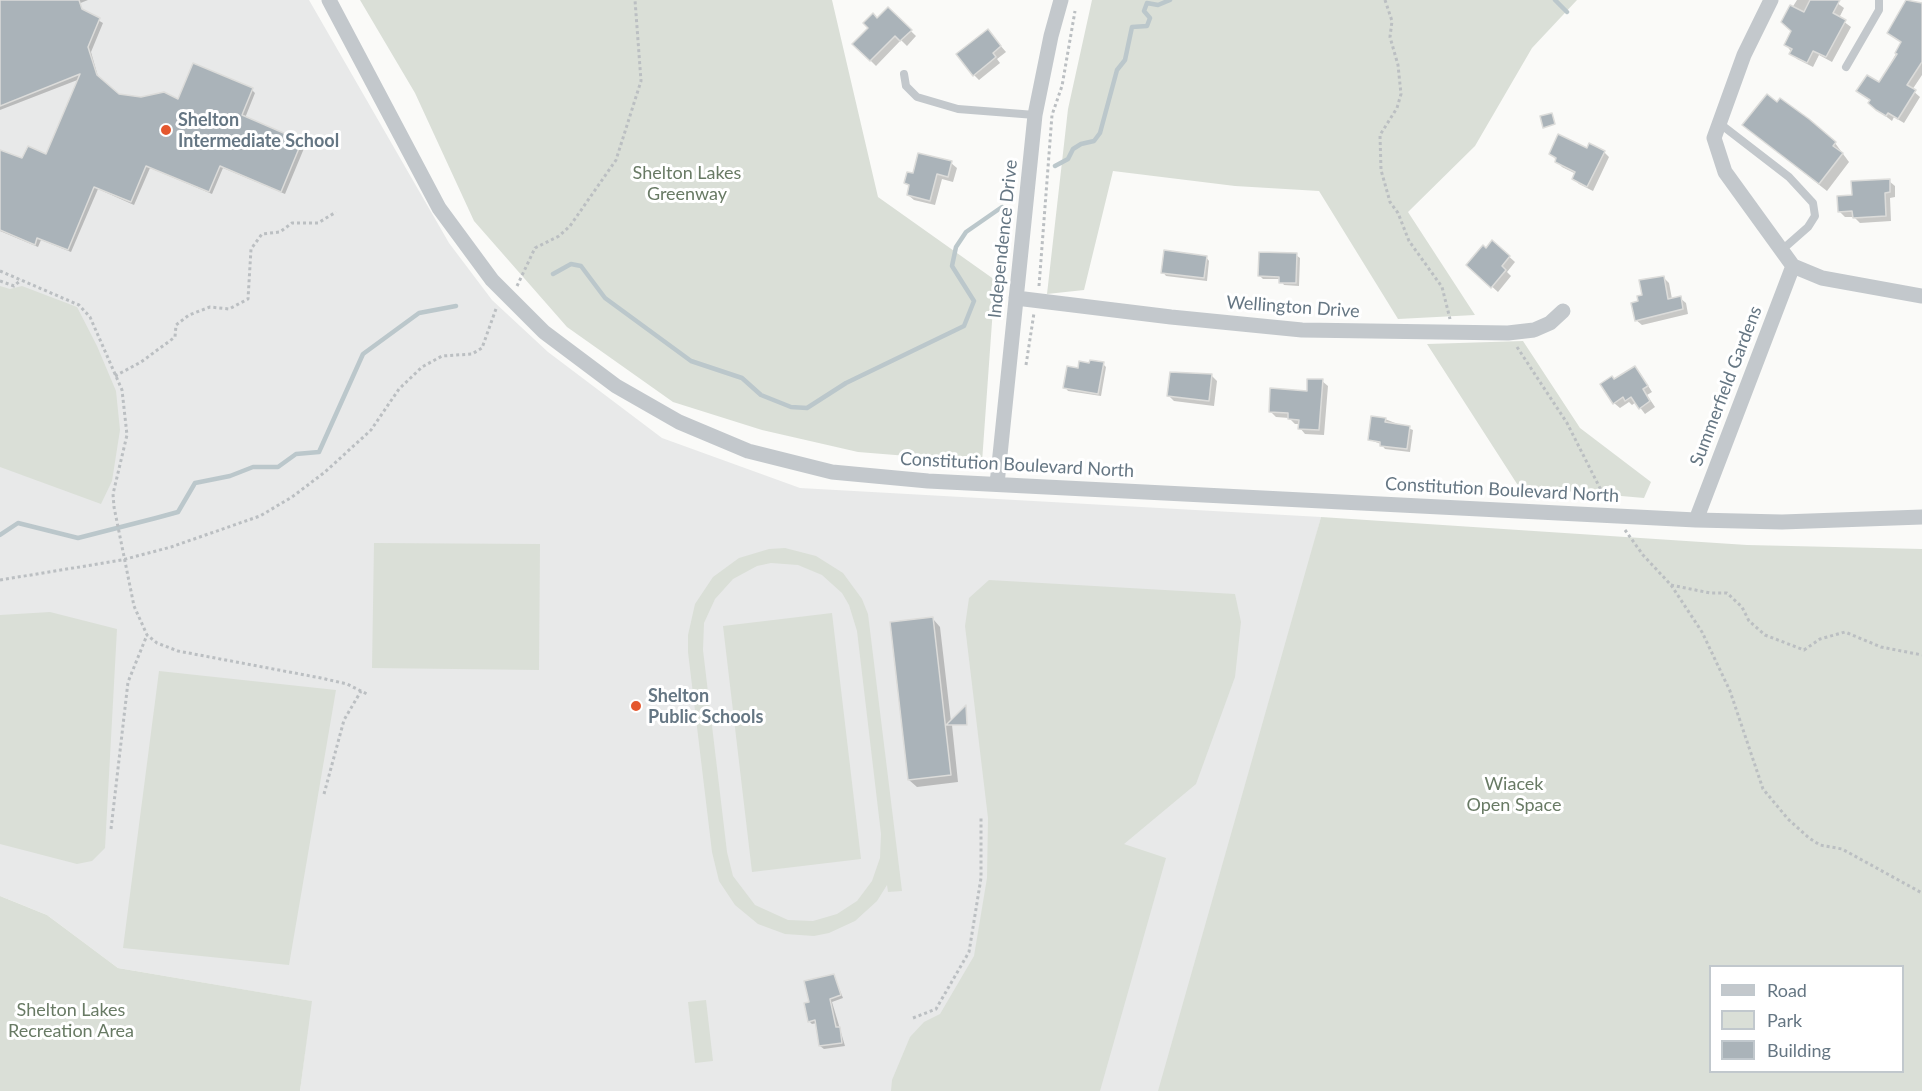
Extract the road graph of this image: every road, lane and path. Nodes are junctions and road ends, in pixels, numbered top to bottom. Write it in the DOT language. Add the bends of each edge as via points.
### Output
graph roads {
  1 [pos="329,0"];
  2 [pos="634,0"];
  3 [pos="1385,0"];
  4 [pos="1771,0"];
  5 [pos="1879,0"];
  6 [pos="1069,1"];
  7 [pos="1846,66"];
  8 [pos="904,74"];
  9 [pos="1035,115"];
  10 [pos="1719,123"];
  11 [pos="336,212"];
  12 [pos="1783,249"];
  13 [pos="1793,266"];
  14 [pos="0,271"];
  15 [pos="21,280"];
  16 [pos="0,281"];
  17 [pos="519,285"];
  18 [pos="1922,296"];
  19 [pos="1016,298"];
  20 [pos="1037,300"];
  21 [pos="498,305"];
  22 [pos="1563,311"];
  23 [pos="1454,333"];
  24 [pos="1508,333"];
  25 [pos="1025,373"];
  26 [pos="115,376"];
  27 [pos="1013,455"];
  28 [pos="997,484"];
  29 [pos="1025,485"];
  30 [pos="1616,516"];
  31 [pos="1922,517"];
  32 [pos="1696,520"];
  33 [pos="122,560"];
  34 [pos="0,580"];
  35 [pos="1671,585"];
  36 [pos="147,635"];
  37 [pos="1922,656"];
  38 [pos="361,691"];
  39 [pos="369,695"];
  40 [pos="324,794"];
  41 [pos="981,816"];
  42 [pos="111,829"];
  43 [pos="1922,893"];
  44 [pos="913,1018"];
  1 -- 28 [label="street, Constitution Boulevard North" via="439,208 507,296 591,369 679,422 747,451 823,470 877,478"];
  2 -- 17 [label="path" via="641,81 616,160 570,226 534,250"];
  3 -- 23 [label="path" via="1392,21 1390,37 1401,94 1380,135 1384,182 1409,241 1442,287"];
  4 -- 10 [label="street" via="1743,55"];
  5 -- 7 [label="lane" via="1879,10"];
  6 -- 9 [label="street, Independence Drive" via="1051,36"];
  6 -- 20 [label="path" via="1062,86 1052,115"];
  8 -- 9 [label="lane" via="906,86 927,101 958,109"];
  9 -- 19 [label="street, Independence Drive"];
  10 -- 12 [label="street" via="1714,138 1725,172"];
  10 -- 12 [label="lane" via="1789,177 1813,203 1815,216 1808,227"];
  11 -- 26 [label="path" via="318,223 292,223 280,232 262,234 250,249 248,299 229,309 210,307 189,315 176,325 175,337"];
  12 -- 13 [label="street"];
  13 -- 18 [label="street" via="1822,278"];
  13 -- 32 [label="street, Summerfield Gardens"];
  14 -- 15 [label="path"];
  15 -- 16 [label="path" via="14,286"];
  15 -- 26 [label="path" via="79,305 90,317"];
  19 -- 20 [label="street, Wellington Drive"];
  19 -- 28 [label="street, Independence Drive"];
  20 -- 23 [label="street, Wellington Drive" via="1302,330"];
  20 -- 25 [label="path"];
  21 -- 33 [label="path" via="482,348 472,354 442,356 422,368 399,389 370,430 292,497 240,524"];
  22 -- 24 [label="street, Wellington Drive" via="1534,330"];
  23 -- 24 [label="street, Wellington Drive"];
  24 -- 30 [label="path" via="1567,423"];
  26 -- 33 [label="path" via="122,390 127,435 112,494"];
  27 -- 29 [label="path"];
  28 -- 29 [label="street, Constitution Boulevard North"];
  29 -- 30 [label="street, Constitution Boulevard North"];
  30 -- 32 [label="street, Constitution Boulevard North"];
  30 -- 35 [label="path" via="1642,555"];
  31 -- 32 [label="street, Constitution Boulevard North" via="1782,522"];
  33 -- 34 [label="path"];
  33 -- 36 [label="path" via="134,606"];
  35 -- 37 [label="path" via="1726,593 1765,635 1804,650 1820,639 1845,632 1881,647"];
  35 -- 43 [label="path" via="1702,632 1730,691 1763,789 1809,838 1842,849"];
  36 -- 38 [label="path" via="157,643 190,654 321,678"];
  36 -- 42 [label="path" via="128,682"];
  38 -- 39 [label="path"];
  38 -- 40 [label="path" via="344,720"];
  41 -- 44 [label="path" via="981,878 969,952 936,1009"];
}
